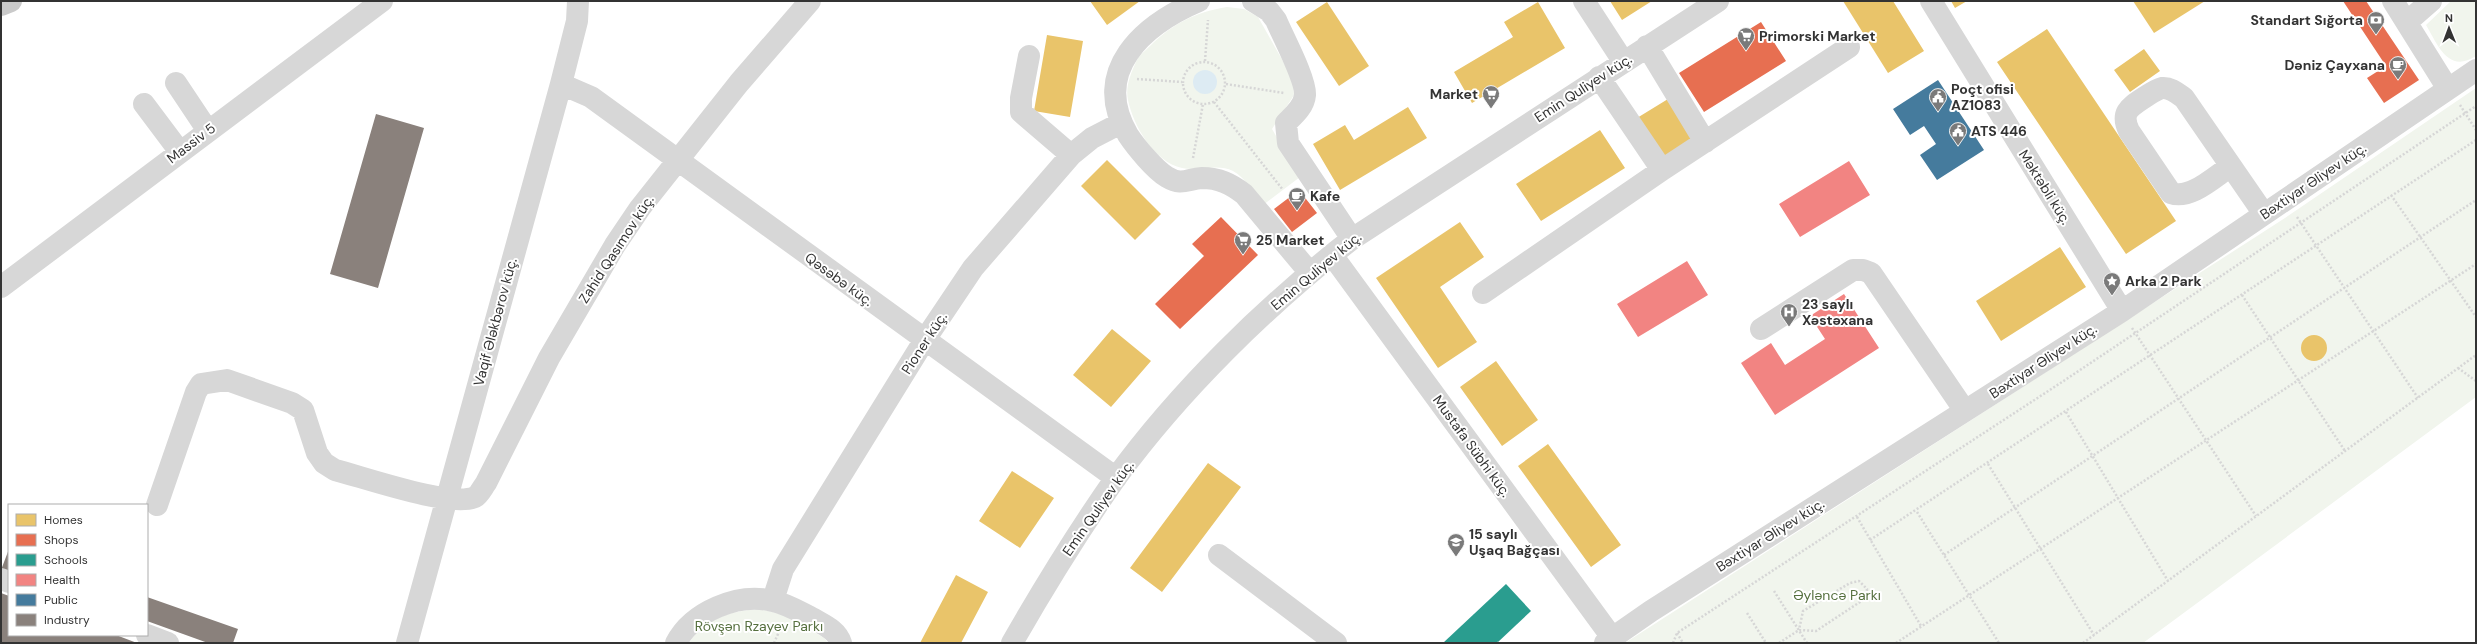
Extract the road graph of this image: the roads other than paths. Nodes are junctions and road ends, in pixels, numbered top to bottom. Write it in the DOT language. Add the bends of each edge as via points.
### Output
graph roads {
  1 [pos="11,1"];
  2 [pos="382,1"];
  3 [pos="578,1"];
  4 [pos="810,1"];
  5 [pos="1584,1"];
  6 [pos="1718,1"];
  7 [pos="1931,1"];
  8 [pos="2393,1"];
  9 [pos="2431,1"];
  10 [pos="1268,4"];
  11 [pos="1,5"];
  12 [pos="1203,9"];
  13 [pos="2407,22"];
  14 [pos="1647,46"];
  15 [pos="1849,47"];
  16 [pos="1029,56"];
  17 [pos="1623,61"];
  18 [pos="2476,70"];
  19 [pos="1599,77"];
  20 [pos="176,83"];
  21 [pos="561,84"];
  22 [pos="2448,88"];
  23 [pos="144,104"];
  24 [pos="1122,123"];
  25 [pos="208,130"];
  26 [pos="1705,142"];
  27 [pos="180,152"];
  28 [pos="1071,155"];
  29 [pos="678,160"];
  30 [pos="2231,166"];
  31 [pos="1662,170"];
  32 [pos="2264,214"];
  33 [pos="1352,238"];
  34 [pos="1332,255"];
  35 [pos="1310,273"];
  36 [pos="1,287"];
  37 [pos="1483,293"];
  38 [pos="2122,311"];
  39 [pos="1761,329"];
  40 [pos="924,341"];
  41 [pos="1965,411"];
  42 [pos="1116,478"];
  43 [pos="446,499"];
  44 [pos="156,505"];
  45 [pos="1219,555"];
  46 [pos="772,600"];
  47 [pos="148,635"];
  48 [pos="1611,641"];
  49 [pos="168,643"];
  50 [pos="407,643"];
  51 [pos="676,643"];
  52 [pos="842,643"];
  53 [pos="1012,643"];
  54 [pos="1336,643"];
  1 -- 11 [label="main road"];
  2 -- 25 [label="street, Massiv 5"];
  3 -- 21 [label="street, Vaqif Ələkbərov küç." via="577,21"];
  4 -- 29 [label="street, Zahid Qasımov küç." via="739,83"];
  5 -- 17 [label="street"];
  6 -- 14 [label="street, Emin Quliyev küç."];
  7 -- 38 [label="street, Məktəbli küç."];
  8 -- 13 [label="street"];
  9 -- 13 [label="street"];
  10 -- 33 [label="street" via="1304,84 1305,96 1300,108 1286,124 1288,144"];
  12 -- 24 [label="street" via="1177,10 1152,27 1130,48 1116,82 1116,98"];
  13 -- 22 [label="street"];
  14 -- 17 [label="street, Emin Quliyev küç."];
  14 -- 26 [label="street"];
  15 -- 26 [label="street"];
  16 -- 28 [label="street" via="1021,98 1022,112"];
  17 -- 19 [label="street, Emin Quliyev küç."];
  18 -- 22 [label="street, Bəxtiyar Əliyev küç."];
  19 -- 31 [label="street"];
  19 -- 33 [label="street, Emin Quliyev küç."];
  20 -- 25 [label="street"];
  21 -- 29 [label="street, Qəsəbə küç." via="591,97"];
  21 -- 43 [label="street, Vaqif Ələkbərov küç."];
  22 -- 32 [label="street, Bəxtiyar Əliyev küç."];
  23 -- 27 [label="street"];
  24 -- 28 [label="street, Pioner küç." via="1092,138"];
  24 -- 35 [label="street" via="1134,144 1166,176 1179,183 1202,178 1218,180 1231,184 1244,194"];
  25 -- 27 [label="street, Massiv 5"];
  26 -- 31 [label="street"];
  27 -- 36 [label="street, Massiv 5"];
  28 -- 40 [label="street, Pioner küç." via="973,268"];
  29 -- 40 [label="street, Qəsəbə küç."];
  29 -- 43 [label="street, Zahid Qasımov küç." via="640,208 588,290 549,358 486,483 476,496 465,500"];
  30 -- 30 [label="street" via="2184,98 2174,90 2162,88 2152,92 2126,114 2125,123 2129,131 2172,193 2179,196 2188,194"];
  30 -- 32 [label="street"];
  31 -- 37 [label="street"];
  32 -- 38 [label="street, Bəxtiyar Əliyev küç."];
  33 -- 34 [label="street, Emin Quliyev küç."];
  34 -- 35 [label="street, Emin Quliyev küç."];
  34 -- 48 [label="street, Mustafa Sübhi küç."];
  35 -- 42 [label="street, Emin Quliyev küç." via="1217,361 1170,412"];
  38 -- 41 [label="street, Bəxtiyar Əliyev küç."];
  39 -- 41 [label="street" via="1853,270 1871,273"];
  40 -- 42 [label="street, Qəsəbə küç."];
  40 -- 46 [label="street, Pioner küç." via="783,569"];
  41 -- 48 [label="street, Bəxtiyar Əliyev küç."];
  42 -- 53 [label="street, Emin Quliyev küç." via="1052,574"];
  43 -- 44 [label="street, Zahid Qasımov küç." via="335,470 324,463 317,453 302,410 292,403 227,380 201,384 196,392"];
  43 -- 50 [label="street, Vaqif Ələkbərov küç."];
  45 -- 54 [label="street"];
  46 -- 51 [label="street" via="757,599 714,608 686,627"];
  46 -- 52 [label="street" via="830,628"];
  47 -- 49 [label="street"];
}
